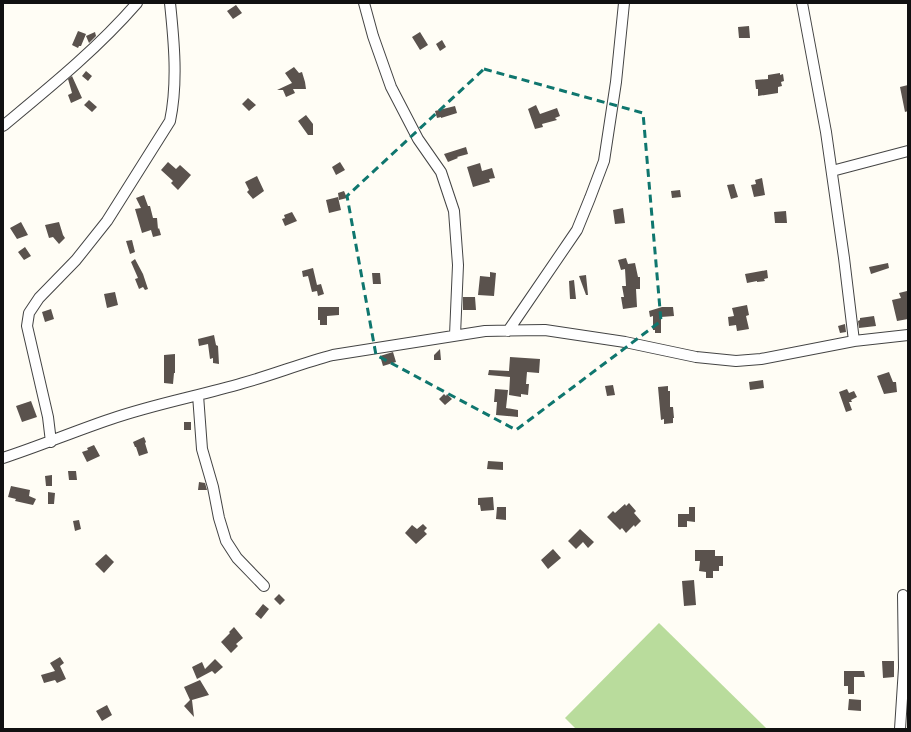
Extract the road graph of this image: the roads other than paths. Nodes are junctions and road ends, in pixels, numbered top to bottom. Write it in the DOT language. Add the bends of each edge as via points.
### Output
graph roads {
  1 [pos="137,3"];
  2 [pos="170,3"];
  3 [pos="364,3"];
  4 [pos="624,3"];
  5 [pos="802,3"];
  6 [pos="3,126"];
  7 [pos="908,151"];
  8 [pos="832,171"];
  9 [pos="508,331"];
  10 [pos="455,335"];
  11 [pos="908,335"];
  12 [pos="854,341"];
  13 [pos="198,395"];
  14 [pos="51,442"];
  15 [pos="3,458"];
  16 [pos="264,586"];
  17 [pos="904,594"];
  18 [pos="900,729"];
  1 -- 6 [label="street" via="115,28"];
  2 -- 14 [label="street" via="174,43 174,104 170,121 107,221 28,313 27,326 48,417"];
  3 -- 10 [label="street" via="391,87 418,139 441,172 454,211 458,265"];
  4 -- 9 [label="street" via="604,161 577,230"];
  5 -- 8 [label="street"];
  7 -- 8 [label="street"];
  8 -- 12 [label="street"];
  9 -- 10 [label="street"];
  9 -- 12 [label="street" via="545,330 625,342 696,357 736,361 761,359"];
  10 -- 13 [label="street" via="333,355"];
  11 -- 12 [label="street"];
  13 -- 14 [label="street" via="112,418"];
  13 -- 16 [label="street" via="202,449 226,541 237,558"];
  14 -- 15 [label="street"];
  17 -- 18 [label="street" via="904,668"];
}
